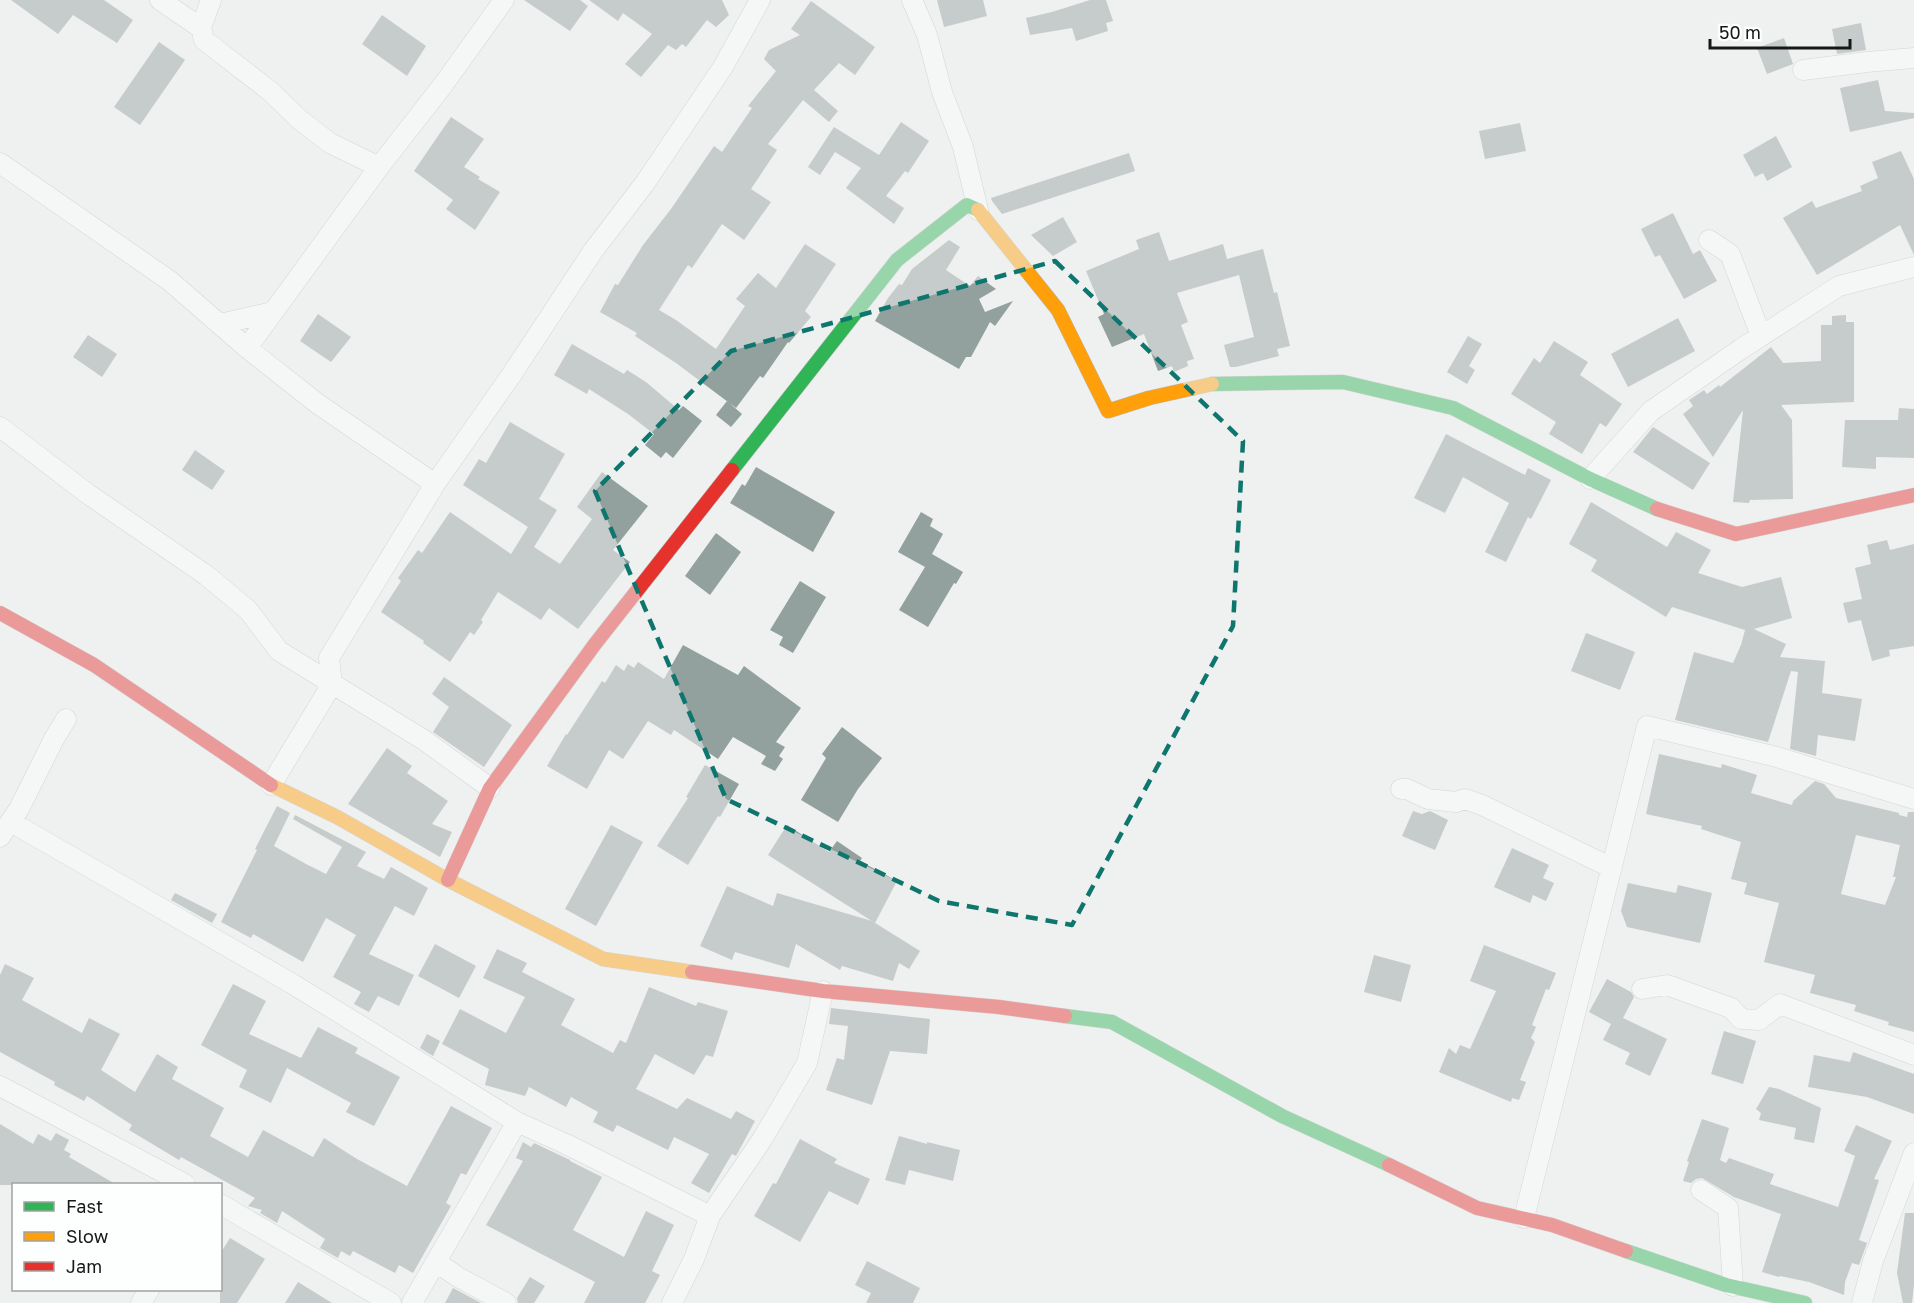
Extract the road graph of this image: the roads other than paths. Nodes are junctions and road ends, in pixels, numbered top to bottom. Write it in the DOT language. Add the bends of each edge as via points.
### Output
graph roads {
  1 [pos="160,0"];
  2 [pos="211,0"];
  3 [pos="504,0"];
  4 [pos="760,0"];
  5 [pos="912,0"];
  6 [pos="201,28"];
  7 [pos="1914,58"];
  8 [pos="1803,70"];
  9 [pos="0,163"];
  10 [pos="379,167"];
  11 [pos="978,210"];
  12 [pos="1709,240"];
  13 [pos="1914,267"];
  14 [pos="273,312"];
  15 [pos="220,324"];
  16 [pos="1761,336"];
  17 [pos="247,348"];
  18 [pos="0,427"];
  19 [pos="1590,479"];
  20 [pos="435,484"];
  21 [pos="1914,495"];
  22 [pos="0,613"];
  23 [pos="332,684"];
  24 [pos="66,719"];
  25 [pos="271,785"];
  26 [pos="490,788"];
  27 [pos="1401,789"];
  28 [pos="1914,799"];
  29 [pos="5,830"];
  30 [pos="1612,868"];
  31 [pos="448,880"];
  32 [pos="1642,989"];
  33 [pos="822,991"];
  34 [pos="1914,1055"];
  35 [pos="0,1086"];
  36 [pos="517,1122"];
  37 [pos="1914,1153"];
  38 [pos="181,1183"];
  39 [pos="1701,1191"];
  40 [pos="222,1205"];
  41 [pos="710,1216"];
  42 [pos="1524,1218"];
  43 [pos="436,1262"];
  44 [pos="1733,1286"];
  45 [pos="392,1303"];
  46 [pos="412,1303"];
  47 [pos="507,1303"];
  48 [pos="672,1303"];
  49 [pos="1805,1303"];
  50 [pos="1862,1303"];
  1 -- 6 [label="street"];
  2 -- 6 [label="street"];
  3 -- 10 [label="street"];
  4 -- 20 [label="street" via="723,67"];
  5 -- 11 [label="street" via="963,147"];
  6 -- 10 [label="street" via="204,40 270,91 300,120 330,143"];
  7 -- 8 [label="street"];
  9 -- 15 [label="street" via="170,281"];
  10 -- 14 [label="street"];
  11 -- 19 [label="street" via="1058,310 1108,411 1210,384 1343,382 1453,408"];
  11 -- 26 [label="street" via="967,205 897,260 595,644"];
  12 -- 16 [label="street" via="1730,254"];
  13 -- 16 [label="street" via="1839,286"];
  14 -- 15 [label="street"];
  14 -- 17 [label="street"];
  15 -- 17 [label="street"];
  16 -- 19 [label="street" via="1651,411"];
  17 -- 20 [label="street" via="318,405"];
  18 -- 23 [label="street" via="88,494 206,575 248,610 279,651"];
  19 -- 21 [label="street" via="1652,507 1736,534"];
  20 -- 23 [label="street" via="329,658"];
  22 -- 25 [label="street" via="94,665"];
  23 -- 25 [label="street"];
  23 -- 26 [label="street" via="424,740"];
  24 -- 29 [label="street"];
  25 -- 31 [label="street" via="337,817"];
  26 -- 31 [label="street"];
  27 -- 30 [label="street" via="1428,799 1465,800 1482,805"];
  28 -- 30 [label="street" via="1773,756 1647,726"];
  29 -- 36 [label="street" via="291,983"];
  30 -- 42 [label="street"];
  31 -- 33 [label="street" via="603,959"];
  32 -- 34 [label="street" via="1667,985 1731,1008 1741,1019 1759,1020 1780,1004"];
  33 -- 41 [label="street" via="807,1063"];
  33 -- 42 [label="street" via="999,1006 1112,1022 1282,1116 1477,1208"];
  35 -- 38 [label="street"];
  36 -- 41 [label="street"];
  36 -- 43 [label="street"];
  37 -- 50 [label="street" via="1873,1261"];
  39 -- 44 [label="street" via="1728,1208"];
  40 -- 45 [label="street"];
  41 -- 48 [label="street"];
  42 -- 44 [label="street"];
  43 -- 46 [label="street"];
  43 -- 47 [label="street"];
  44 -- 49 [label="street"];
}
